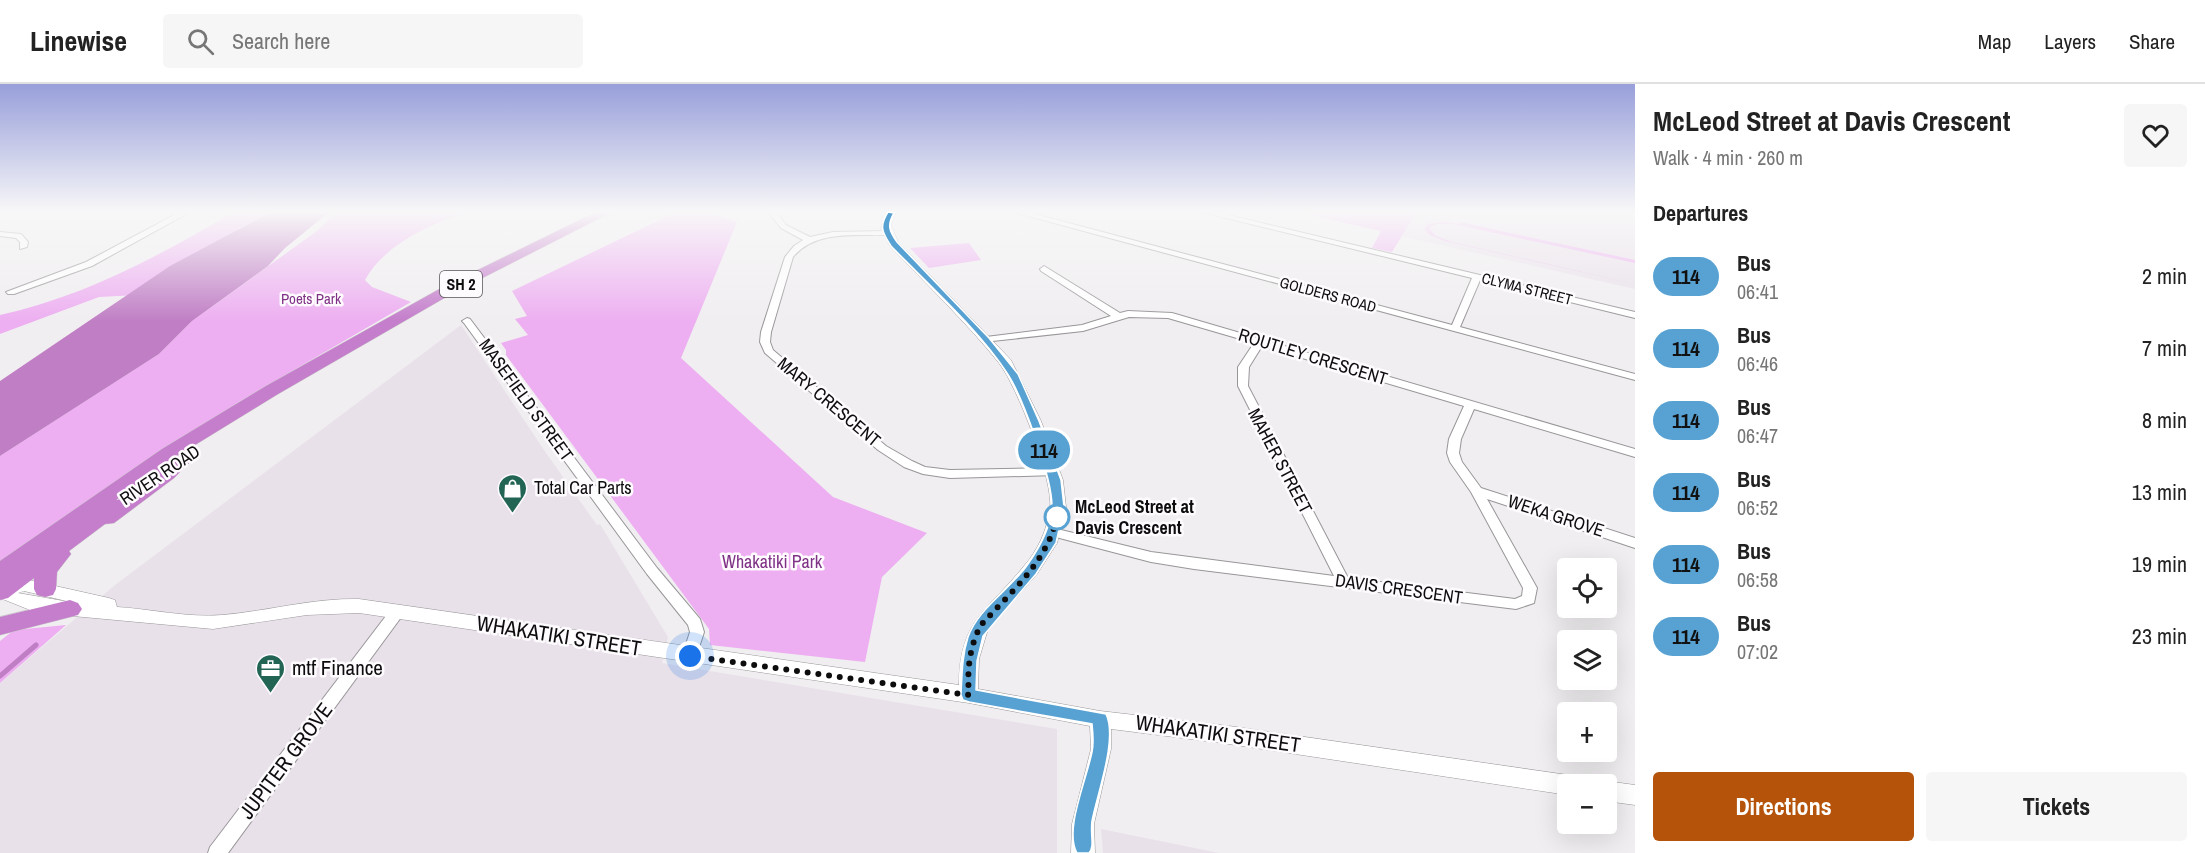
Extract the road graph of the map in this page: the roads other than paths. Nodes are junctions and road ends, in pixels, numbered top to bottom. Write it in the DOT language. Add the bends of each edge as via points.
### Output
graph roads {
  1 [pos="117,249"];
  2 [pos="531,249"];
  3 [pos="794,249"];
  4 [pos="899,249"];
  5 [pos="1155,249"];
  6 [pos="1360,249"];
  7 [pos="1044,269"];
  8 [pos="1477,277"];
  9 [pos="11,292"];
  10 [pos="1635,315"];
  11 [pos="1119,317"];
  12 [pos="467,321"];
  13 [pos="1455,329"];
  14 [pos="986,340"];
  15 [pos="1260,342"];
  16 [pos="322,363"];
  17 [pos="1635,377"];
  18 [pos="1470,404"];
  19 [pos="1635,453"];
  20 [pos="181,461"];
  21 [pos="1052,472"];
  22 [pos="1477,491"];
  23 [pos="1053,532"];
  24 [pos="1635,543"];
  25 [pos="1343,580"];
  26 [pos="0,586"];
  27 [pos="45,589"];
  28 [pos="70,609"];
  29 [pos="397,612"];
  30 [pos="156,616"];
  31 [pos="0,626"];
  32 [pos="690,656"];
  33 [pos="969,695"];
  34 [pos="1100,718"];
  35 [pos="1557,783"];
  36 [pos="1617,793"];
  37 [pos="1635,795"];
  38 [pos="217,853"];
  39 [pos="1083,853"];
  1 -- 9 [label="street" via="89,264"];
  2 -- 16 [label="highway, RIVER ROAD / SH 2" via="448,290"];
  3 -- 21 [label="street, MARY CRESCENT" via="766,332 766,346 779,361 882,448 908,464 950,474"];
  4 -- 14 [label="street"];
  5 -- 13 [label="street, GOLDERS ROAD"];
  6 -- 8 [label="street, CLYMA STREET"];
  7 -- 11 [label="street"];
  8 -- 10 [label="street, CLYMA STREET"];
  8 -- 13 [label="street"];
  11 -- 14 [label="street, ROUTLEY CRESCENT" via="1083,328"];
  11 -- 15 [label="street, ROUTLEY CRESCENT" via="1138,313 1169,315"];
  12 -- 32 [label="street, MASEFIELD STREET" via="695,623 697,632"];
  13 -- 17 [label="street, GOLDERS ROAD"];
  14 -- 21 [label="street" via="1013,374"];
  15 -- 18 [label="street, ROUTLEY CRESCENT"];
  15 -- 25 [label="street, MAHER STREET" via="1240,372 1243,386"];
  16 -- 20 [label="highway, RIVER ROAD / SH 2"];
  16 -- 26 [label="highway, RIVER ROAD / SH 2" via="210,429 15,570"];
  18 -- 19 [label="street, ROUTLEY CRESCENT"];
  18 -- 22 [label="street, DAVIS CRESCENT" via="1453,453"];
  20 -- 26 [label="highway, RIVER ROAD / SH 2"];
  20 -- 27 [label="highway" via="54,560 46,570"];
  21 -- 23 [label="street" via="1058,507"];
  22 -- 24 [label="street, WEKA GROVE"];
  22 -- 25 [label="street, DAVIS CRESCENT" via="1530,588 1529,599 1516,604 1498,603"];
  23 -- 25 [label="street, DAVIS CRESCENT" via="1172,560"];
  23 -- 33 [label="street" via="1031,570 981,625 969,661"];
  26 -- 27 [label="street, WHAKATIKI STREET"];
  26 -- 28 [label="street, WHAKATIKI STREET" via="8,597"];
  27 -- 30 [label="street, WHAKATIKI STREET"];
  28 -- 30 [label="street, WHAKATIKI STREET"];
  28 -- 31 [label="highway"];
  29 -- 30 [label="street, WHAKATIKI STREET" via="334,605 221,622"];
  29 -- 32 [label="street, WHAKATIKI STREET"];
  29 -- 38 [label="street, JUPITER GROVE"];
  32 -- 33 [label="street, WHAKATIKI STREET"];
  33 -- 34 [label="street, WHAKATIKI STREET"];
  34 -- 35 [label="street, WHAKATIKI STREET"];
  34 -- 39 [label="street" via="1101,749 1083,824"];
  36 -- 37 [label="street"];
}
